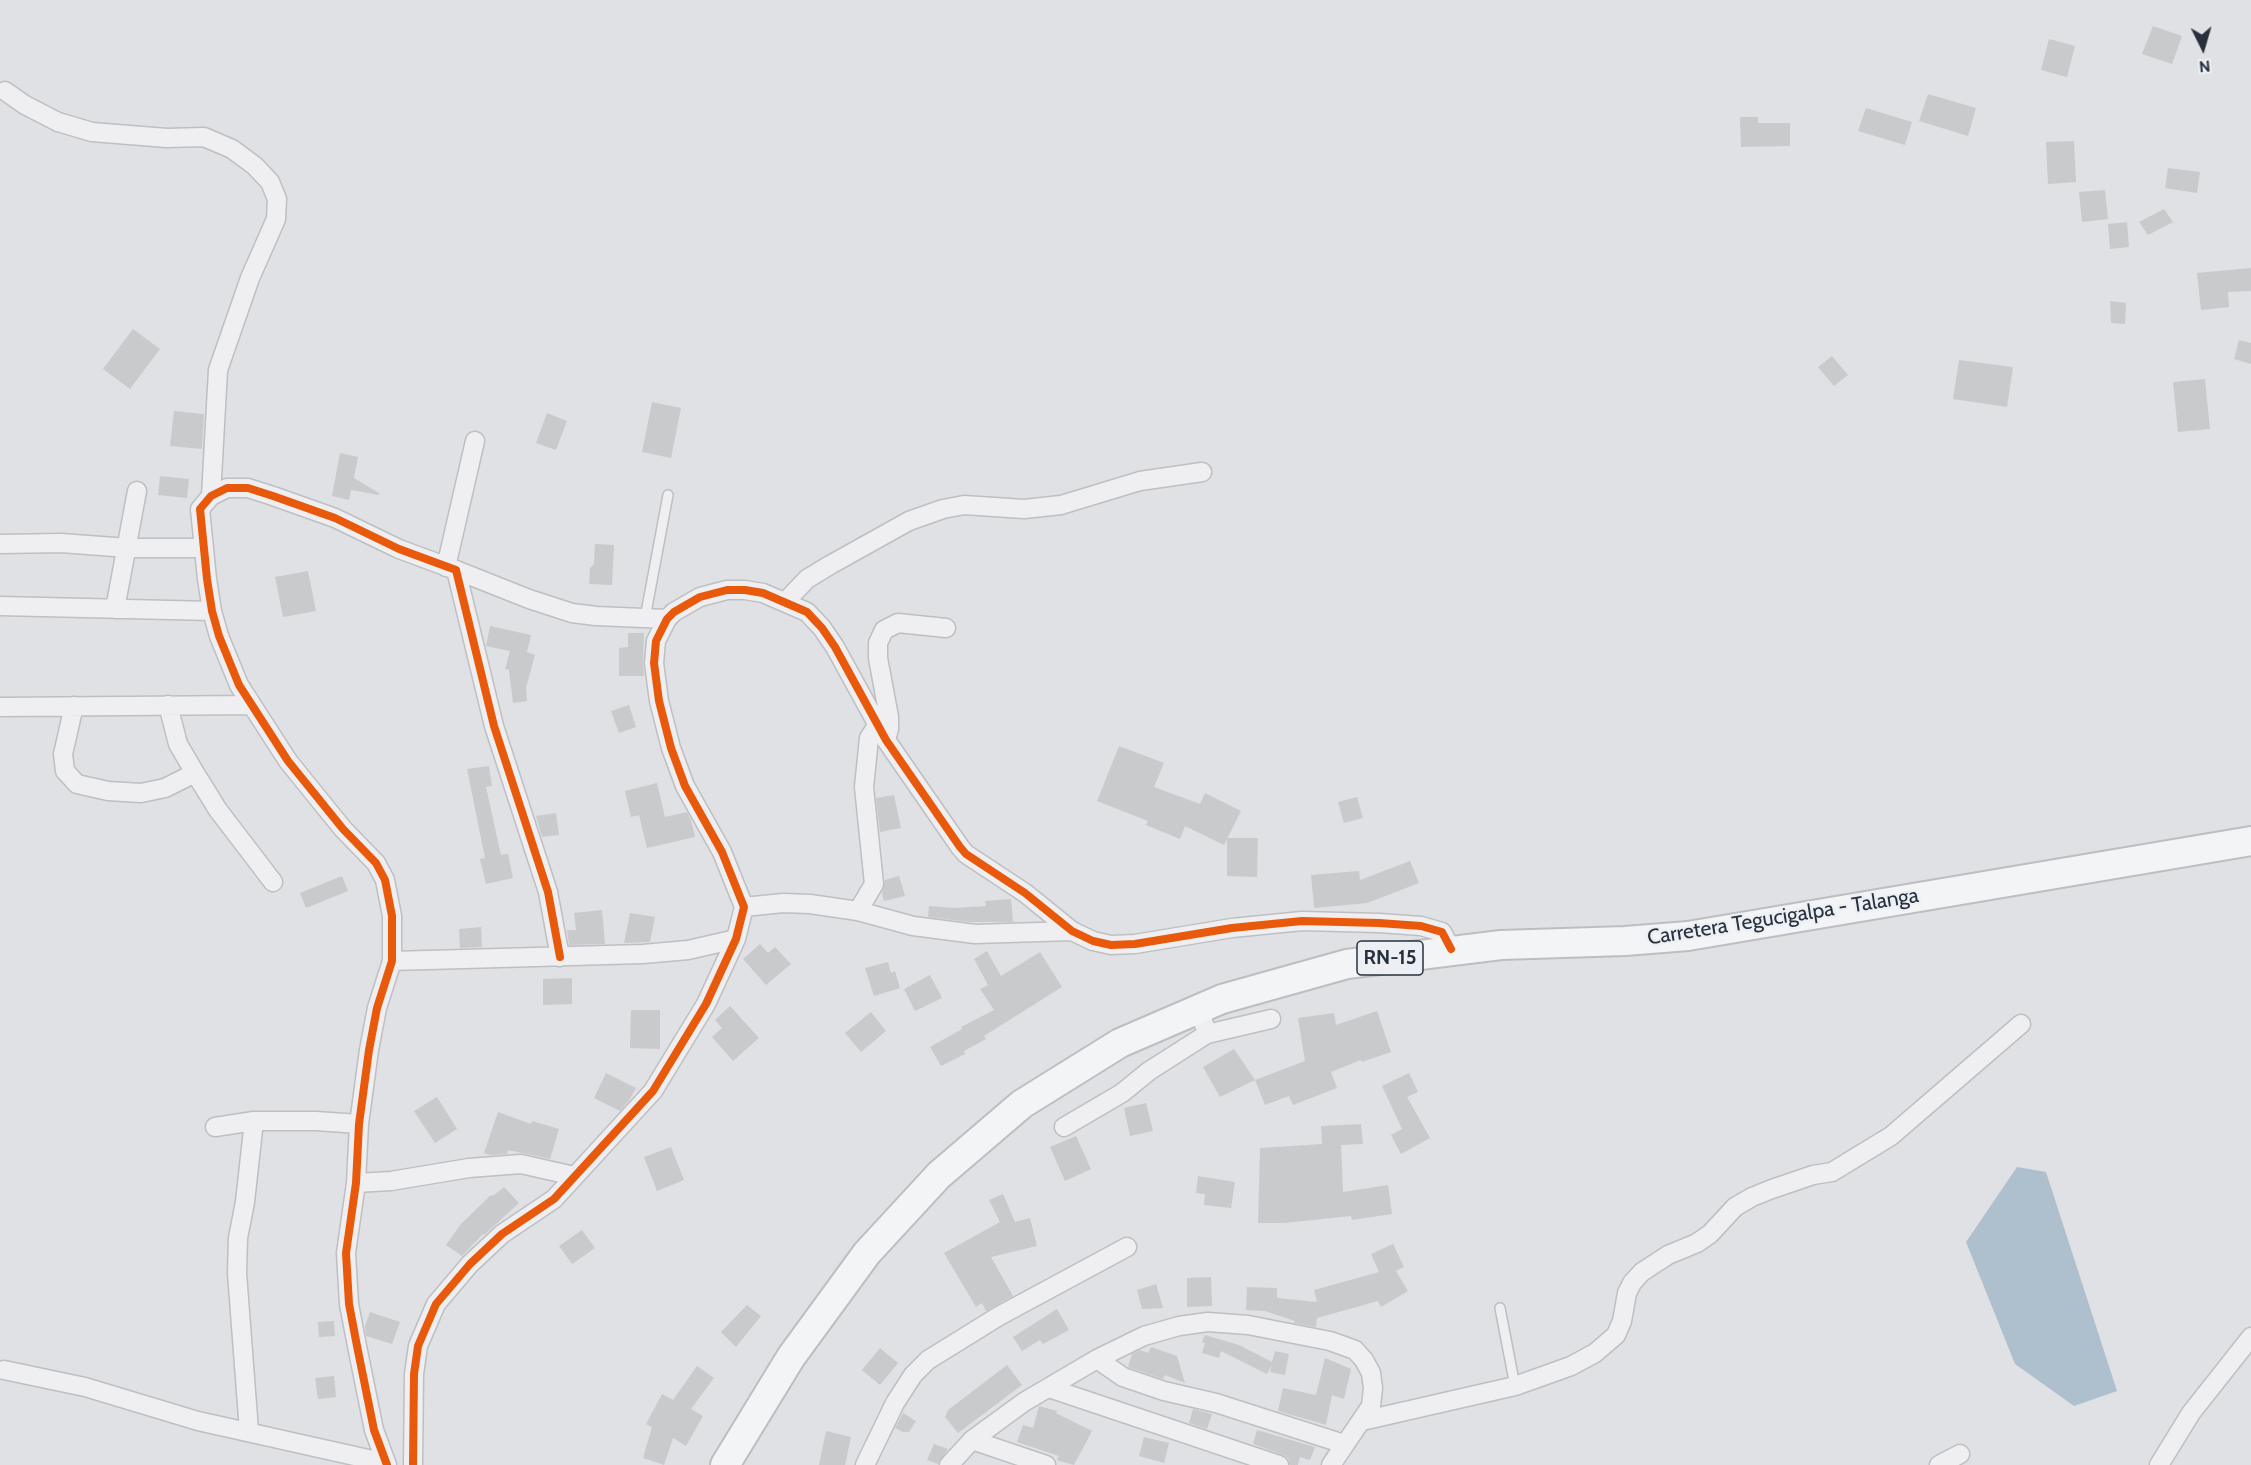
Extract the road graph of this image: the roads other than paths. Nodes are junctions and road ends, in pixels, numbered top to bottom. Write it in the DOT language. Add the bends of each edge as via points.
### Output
graph roads {
  1 [pos="5,91"];
  2 [pos="475,441"];
  3 [pos="1202,472"];
  4 [pos="137,491"];
  5 [pos="668,495"];
  6 [pos="211,496"];
  7 [pos="0,544"];
  8 [pos="128,548"];
  9 [pos="203,548"];
  10 [pos="451,568"];
  11 [pos="785,602"];
  12 [pos="0,606"];
  13 [pos="115,609"];
  14 [pos="212,611"];
  15 [pos="645,618"];
  16 [pos="667,619"];
  17 [pos="946,628"];
  18 [pos="168,705"];
  19 [pos="251,705"];
  20 [pos="74,706"];
  21 [pos="0,707"];
  22 [pos="882,732"];
  23 [pos="195,773"];
  24 [pos="2251,841"];
  25 [pos="273,882"];
  26 [pos="744,907"];
  27 [pos="858,911"];
  28 [pos="1072,932"];
  29 [pos="736,939"];
  30 [pos="1451,950"];
  31 [pos="560,957"];
  32 [pos="392,961"];
  33 [pos="1271,1019"];
  34 [pos="1203,1021"];
  35 [pos="2021,1024"];
  36 [pos="254,1121"];
  37 [pos="359,1124"];
  38 [pos="215,1127"];
  39 [pos="1064,1127"];
  40 [pos="574,1176"];
  41 [pos="356,1183"];
  42 [pos="1127,1246"];
  43 [pos="1500,1308"];
  44 [pos="2251,1337"];
  45 [pos="1098,1359"];
  46 [pos="4,1370"];
  47 [pos="1515,1386"];
  48 [pos="1049,1388"];
  49 [pos="1362,1421"];
  50 [pos="249,1431"];
  51 [pos="972,1440"];
  52 [pos="1344,1444"];
  53 [pos="1960,1454"];
  54 [pos="387,1464"];
  55 [pos="413,1465"];
  56 [pos="725,1465"];
  57 [pos="865,1465"];
  58 [pos="949,1465"];
  59 [pos="1046,1465"];
  60 [pos="1279,1465"];
  61 [pos="1331,1465"];
  62 [pos="1940,1465"];
  63 [pos="2159,1465"];
  1 -- 6 [label="street" via="58,122 92,132 204,137 232,149 270,182 277,199 276,219 250,278 218,370"];
  2 -- 10 [label="street"];
  3 -- 11 [label="street" via="1140,481 1061,505 1024,509 964,505 943,509 909,521 830,565 807,579"];
  4 -- 8 [label="street"];
  5 -- 15 [label="lane"];
  6 -- 9 [label="street" via="200,508"];
  6 -- 10 [label="street" via="227,488 248,488 335,518 399,549"];
  7 -- 8 [label="street"];
  8 -- 9 [label="street"];
  8 -- 13 [label="street"];
  9 -- 14 [label="street"];
  10 -- 15 [label="street" via="572,613"];
  10 -- 31 [label="street" via="494,726 548,892"];
  11 -- 16 [label="street" via="763,593 727,590 700,597"];
  11 -- 22 [label="street" via="807,612 822,628"];
  12 -- 13 [label="street"];
  13 -- 14 [label="street"];
  14 -- 19 [label="street" via="239,685"];
  15 -- 16 [label="street"];
  16 -- 26 [label="street" via="656,641 654,663 671,748 685,786 722,852"];
  17 -- 22 [label="street" via="898,623 884,630 878,643 878,658 889,729"];
  18 -- 19 [label="street"];
  18 -- 20 [label="street"];
  18 -- 23 [label="street" via="178,744"];
  19 -- 32 [label="street" via="288,761 381,871 392,916"];
  20 -- 21 [label="street"];
  20 -- 23 [label="street" via="63,754 65,771 77,784 141,793 165,788"];
  22 -- 27 [label="street" via="869,738 864,787 873,884"];
  22 -- 28 [label="street" via="966,854 1025,893"];
  23 -- 25 [label="street"];
  24 -- 30 [label="main road, Carretera Tegucigalpa - Talanga / RN-15" via="1688,936"];
  26 -- 27 [label="street" via="783,903"];
  26 -- 29 [label="street"];
  27 -- 28 [label="street" via="913,926 975,934"];
  28 -- 30 [label="street" via="1111,945 1302,921 1379,923 1442,932"];
  29 -- 31 [label="street" via="688,950"];
  29 -- 40 [label="street" via="706,1004 657,1085"];
  30 -- 34 [label="main road, Carretera Tegucigalpa - Talanga / RN-15" via="1347,964 1222,999"];
  31 -- 32 [label="street"];
  32 -- 37 [label="street" via="377,1008"];
  33 -- 34 [label="street"];
  34 -- 39 [label="street" via="1122,1093"];
  34 -- 56 [label="main road, Carretera Tegucigalpa - Talanga / RN-15" via="1120,1043 1022,1104 939,1175 867,1253 791,1357"];
  35 -- 47 [label="street" via="1891,1136 1832,1172 1752,1197 1735,1207 1697,1243 1642,1272 1627,1293 1622,1321 1607,1345 1571,1366"];
  36 -- 37 [label="street"];
  36 -- 38 [label="street"];
  36 -- 50 [label="street" via="237,1273"];
  37 -- 41 [label="street"];
  40 -- 41 [label="street" via="521,1164"];
  40 -- 55 [label="street" via="554,1199 502,1234 470,1264 436,1305 418,1346"];
  41 -- 54 [label="street" via="346,1253 349,1304 374,1430"];
  42 -- 57 [label="street" via="928,1360 895,1403"];
  43 -- 47 [label="lane"];
  44 -- 63 [label="street" via="2191,1413"];
  45 -- 48 [label="street"];
  45 -- 49 [label="street" via="1144,1336 1208,1323 1248,1325 1330,1341 1355,1350 1371,1373 1371,1406"];
  45 -- 52 [label="street" via="1123,1377"];
  46 -- 50 [label="street" via="85,1387"];
  47 -- 49 [label="street"];
  48 -- 51 [label="street"];
  48 -- 60 [label="street"];
  49 -- 52 [label="street"];
  50 -- 54 [label="street"];
  51 -- 58 [label="street"];
  51 -- 59 [label="street"];
  52 -- 61 [label="street"];
  53 -- 62 [label="street"];
}
